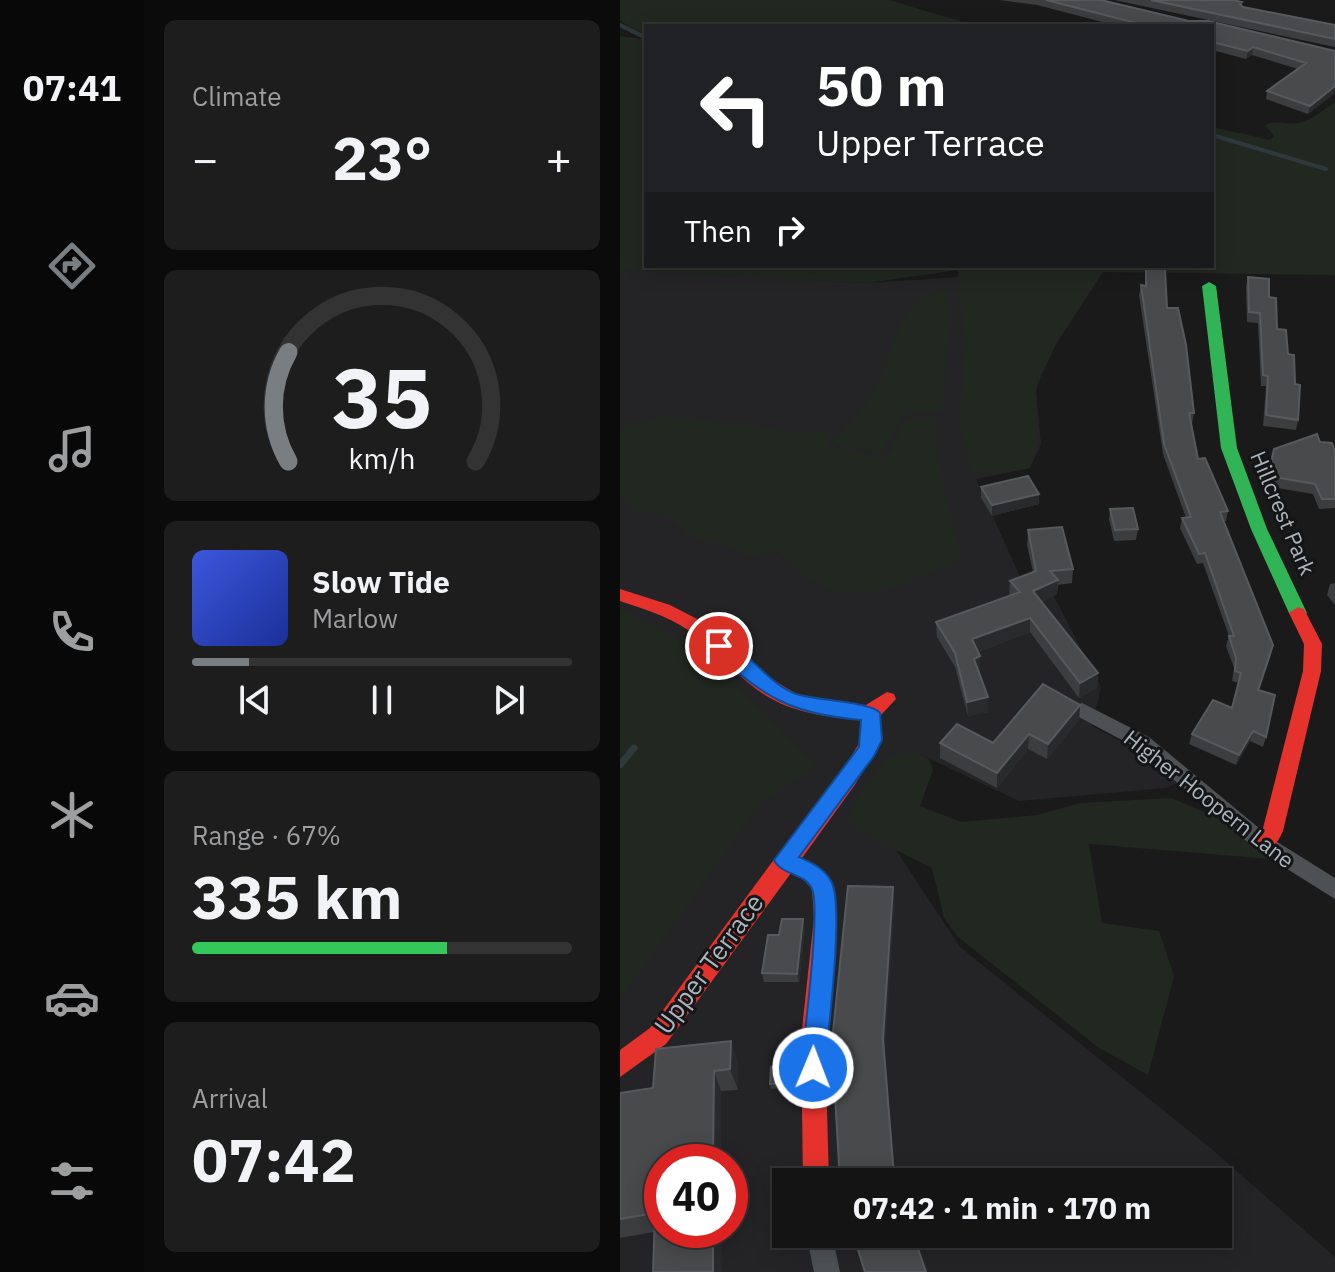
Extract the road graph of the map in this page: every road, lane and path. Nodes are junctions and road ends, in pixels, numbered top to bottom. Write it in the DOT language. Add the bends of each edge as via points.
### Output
graph roads {
  1 [pos="1209,286"];
  2 [pos="620,595"];
  3 [pos="887,699"];
  4 [pos="1082,710"];
  5 [pos="870,713"];
  6 [pos="1264,844"];
  7 [pos="785,860"];
  8 [pos="1335,890"];
  9 [pos="620,1065"];
  10 [pos="816,1168"];
  11 [pos="822,1248"];
  12 [pos="827,1272"];
  1 -- 6 [label="street, Hillcrest Park" via="1229,448 1259,529 1313,644 1312,671 1273,831"];
  2 -- 5 [label="street" via="679,616 789,700"];
  3 -- 5 [label="street"];
  4 -- 6 [label="street, Higher Hoopern Lane" via="1142,742"];
  5 -- 7 [label="street, Upper Terrace" via="872,740 867,751"];
  6 -- 8 [label="street, Higher Hoopern Lane"];
  7 -- 9 [label="street, Upper Terrace" via="658,1036"];
  7 -- 10 [label="street" via="810,872 823,886 825,918 813,1038"];
  11 -- 12 [label="street"];
}
